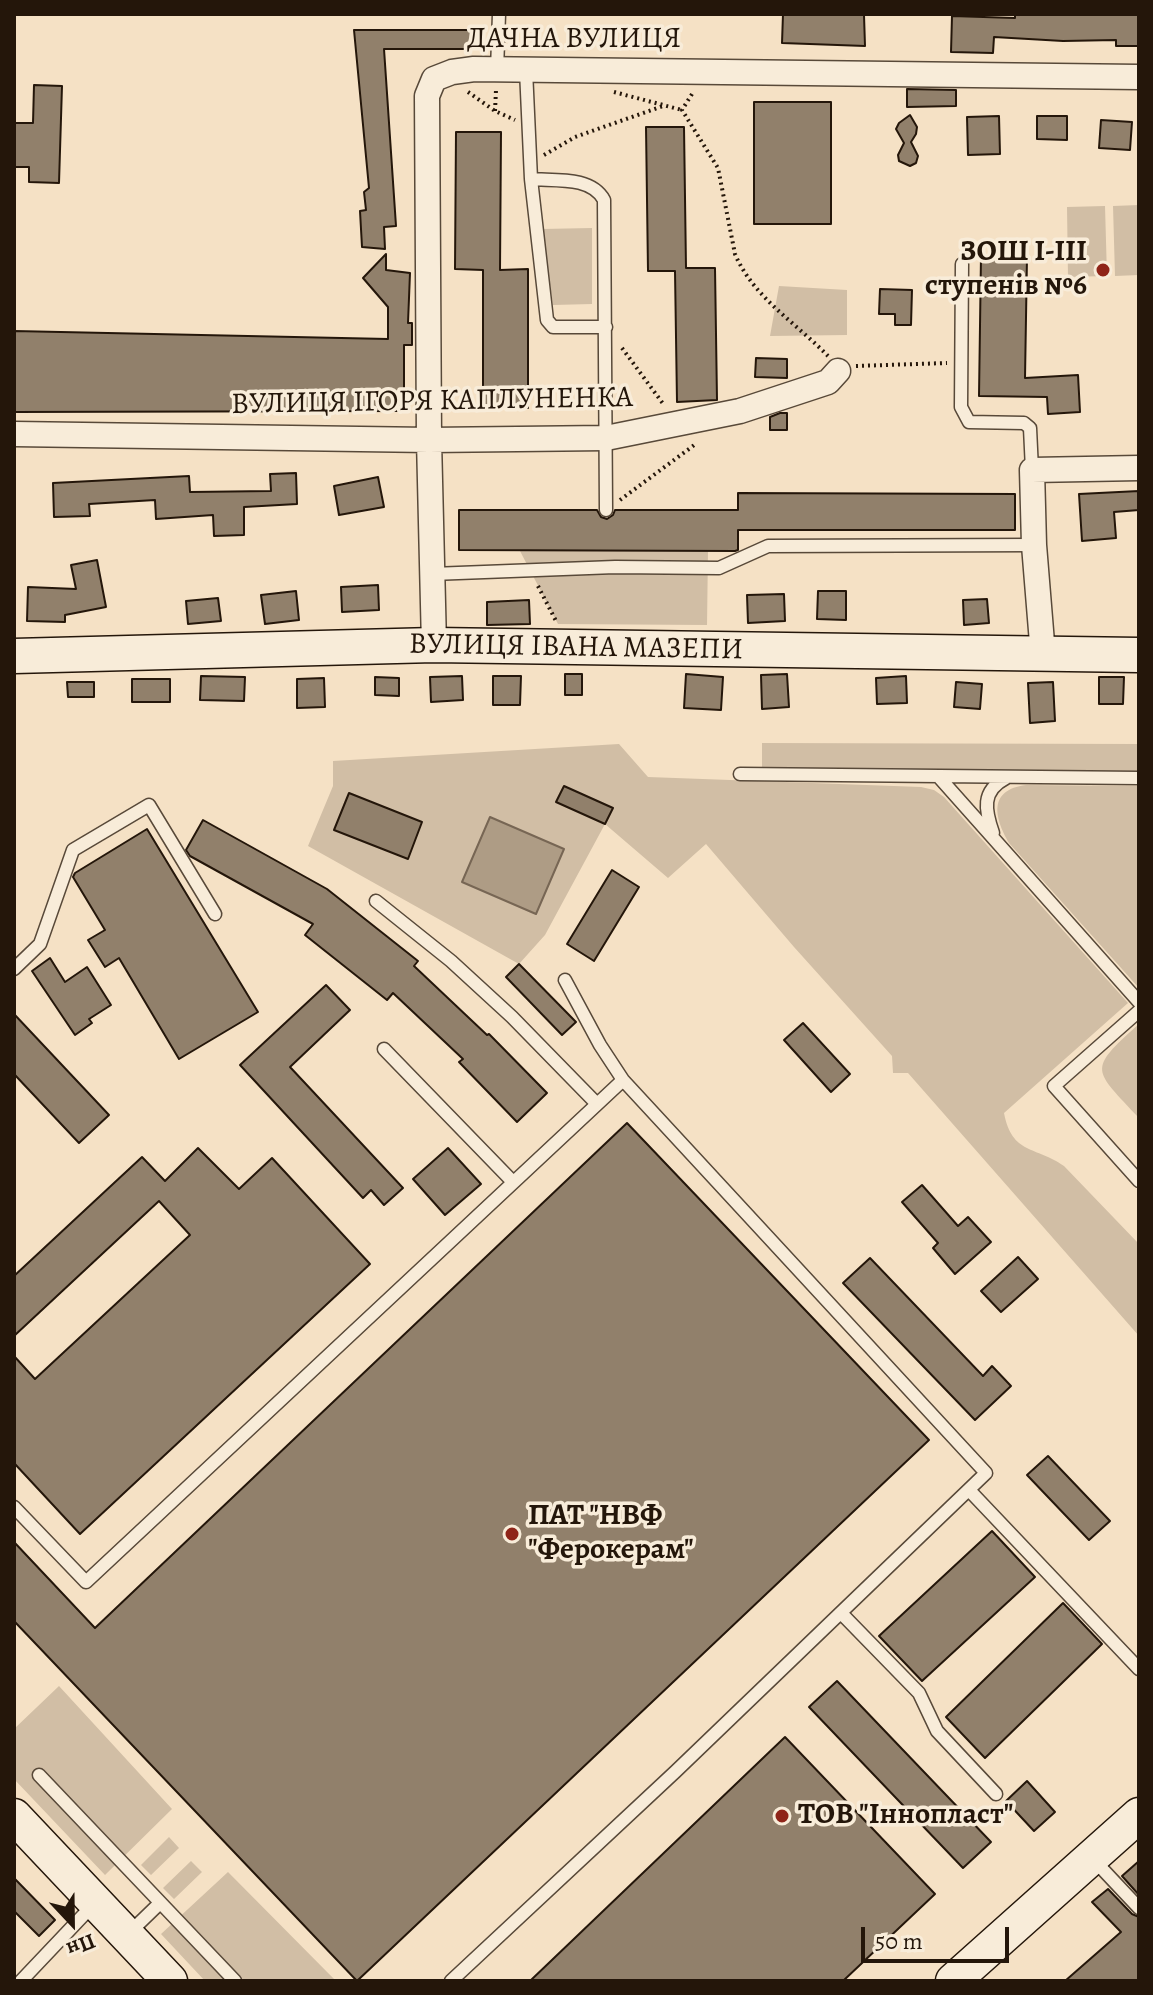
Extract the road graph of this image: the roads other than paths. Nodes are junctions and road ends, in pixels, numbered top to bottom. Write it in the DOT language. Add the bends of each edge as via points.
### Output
graph roads {
  1 [pos="499,14"];
  2 [pos="497,70"];
  3 [pos="526,70"];
  4 [pos="1139,77"];
  5 [pos="531,179"];
  6 [pos="962,264"];
  7 [pos="606,327"];
  8 [pos="838,371"];
  9 [pos="14,434"];
  10 [pos="606,438"];
  11 [pos="429,440"];
  12 [pos="1139,468"];
  13 [pos="1032,470"];
  14 [pos="606,510"];
  15 [pos="1034,545"];
  16 [pos="607,551"];
  17 [pos="607,567"];
  18 [pos="432,574"];
  19 [pos="434,645"];
  20 [pos="1043,655"];
  21 [pos="1139,655"];
  22 [pos="14,656"];
  23 [pos="740,774"];
  24 [pos="938,776"];
  25 [pos="1009,777"];
  26 [pos="1139,778"];
  27 [pos="996,842"];
  28 [pos="376,901"];
  29 [pos="215,914"];
  30 [pos="14,969"];
  31 [pos="565,980"];
  32 [pos="1139,1002"];
  33 [pos="1139,1011"];
  34 [pos="384,1049"];
  35 [pos="623,1080"];
  36 [pos="597,1104"];
  37 [pos="1139,1181"];
  38 [pos="513,1182"];
  39 [pos="969,1490"];
  40 [pos="14,1507"];
  41 [pos="841,1613"];
  42 [pos="1139,1669"];
  43 [pos="39,1775"];
  44 [pos="996,1794"];
  45 [pos="1139,1815"];
  46 [pos="14,1816"];
  47 [pos="1091,1857"];
  48 [pos="96,1902"];
  49 [pos="160,1903"];
  50 [pos="1139,1908"];
  51 [pos="127,1935"];
  52 [pos="21,1981"];
  53 [pos="170,1981"];
  54 [pos="235,1981"];
  55 [pos="451,1981"];
  56 [pos="953,1981"];
  1 -- 2 [label="lane"];
  2 -- 3 [label="street, ДАЧНА ВУЛИЦЯ"];
  2 -- 11 [label="street, ДАЧНА ВУЛИЦЯ" via="444,75 434,79 427,96"];
  3 -- 4 [label="street, ДАЧНА ВУЛИЦЯ"];
  3 -- 5 [label="lane"];
  5 -- 7 [label="lane" via="547,320 553,327"];
  5 -- 7 [label="lane" via="585,183 604,200"];
  6 -- 13 [label="lane" via="961,407 969,422 1024,423 1030,428"];
  7 -- 10 [label="lane"];
  8 -- 10 [label="street, ВУЛИЦЯ ІГОРЯ КАПЛУНЕНКА" via="828,382 740,411"];
  9 -- 11 [label="street, ВУЛИЦЯ ІГОРЯ КАПЛУНЕНКА"];
  10 -- 11 [label="street, ВУЛИЦЯ ІГОРЯ КАПЛУНЕНКА"];
  10 -- 14 [label="lane"];
  11 -- 18 [label="street, ДАЧНА ВУЛИЦЯ"];
  12 -- 13 [label="street"];
  13 -- 15 [label="street"];
  15 -- 17 [label="lane" via="768,546 719,568"];
  15 -- 20 [label="street"];
  16 -- 17 [label="lane"];
  17 -- 18 [label="lane"];
  18 -- 19 [label="street, ДАЧНА ВУЛИЦЯ"];
  19 -- 20 [label="street, ВУЛИЦЯ ІВАНА МАЗЕПИ"];
  19 -- 22 [label="street, ВУЛИЦЯ ІВАНА МАЗЕПИ"];
  20 -- 21 [label="street, ВУЛИЦЯ ІВАНА МАЗЕПИ"];
  23 -- 24 [label="lane"];
  24 -- 25 [label="lane"];
  24 -- 27 [label="lane"];
  25 -- 26 [label="lane"];
  25 -- 27 [label="lane" via="996,783 985,802"];
  27 -- 32 [label="lane"];
  28 -- 36 [label="lane" via="512,1017"];
  29 -- 30 [label="lane" via="149,805 73,850 40,944"];
  31 -- 35 [label="lane"];
  33 -- 37 [label="lane" via="1054,1086"];
  34 -- 38 [label="lane"];
  35 -- 36 [label="lane"];
  35 -- 39 [label="lane" via="986,1473"];
  36 -- 38 [label="lane"];
  38 -- 40 [label="lane" via="86,1582"];
  39 -- 41 [label="lane"];
  39 -- 42 [label="lane"];
  41 -- 44 [label="lane" via="919,1693 937,1731"];
  41 -- 55 [label="lane"];
  43 -- 49 [label="lane"];
  45 -- 47 [label="street"];
  46 -- 48 [label="street"];
  47 -- 50 [label="lane"];
  47 -- 56 [label="street"];
  48 -- 51 [label="street"];
  48 -- 52 [label="lane"];
  49 -- 51 [label="lane"];
  49 -- 54 [label="lane"];
  51 -- 53 [label="street"];
}
